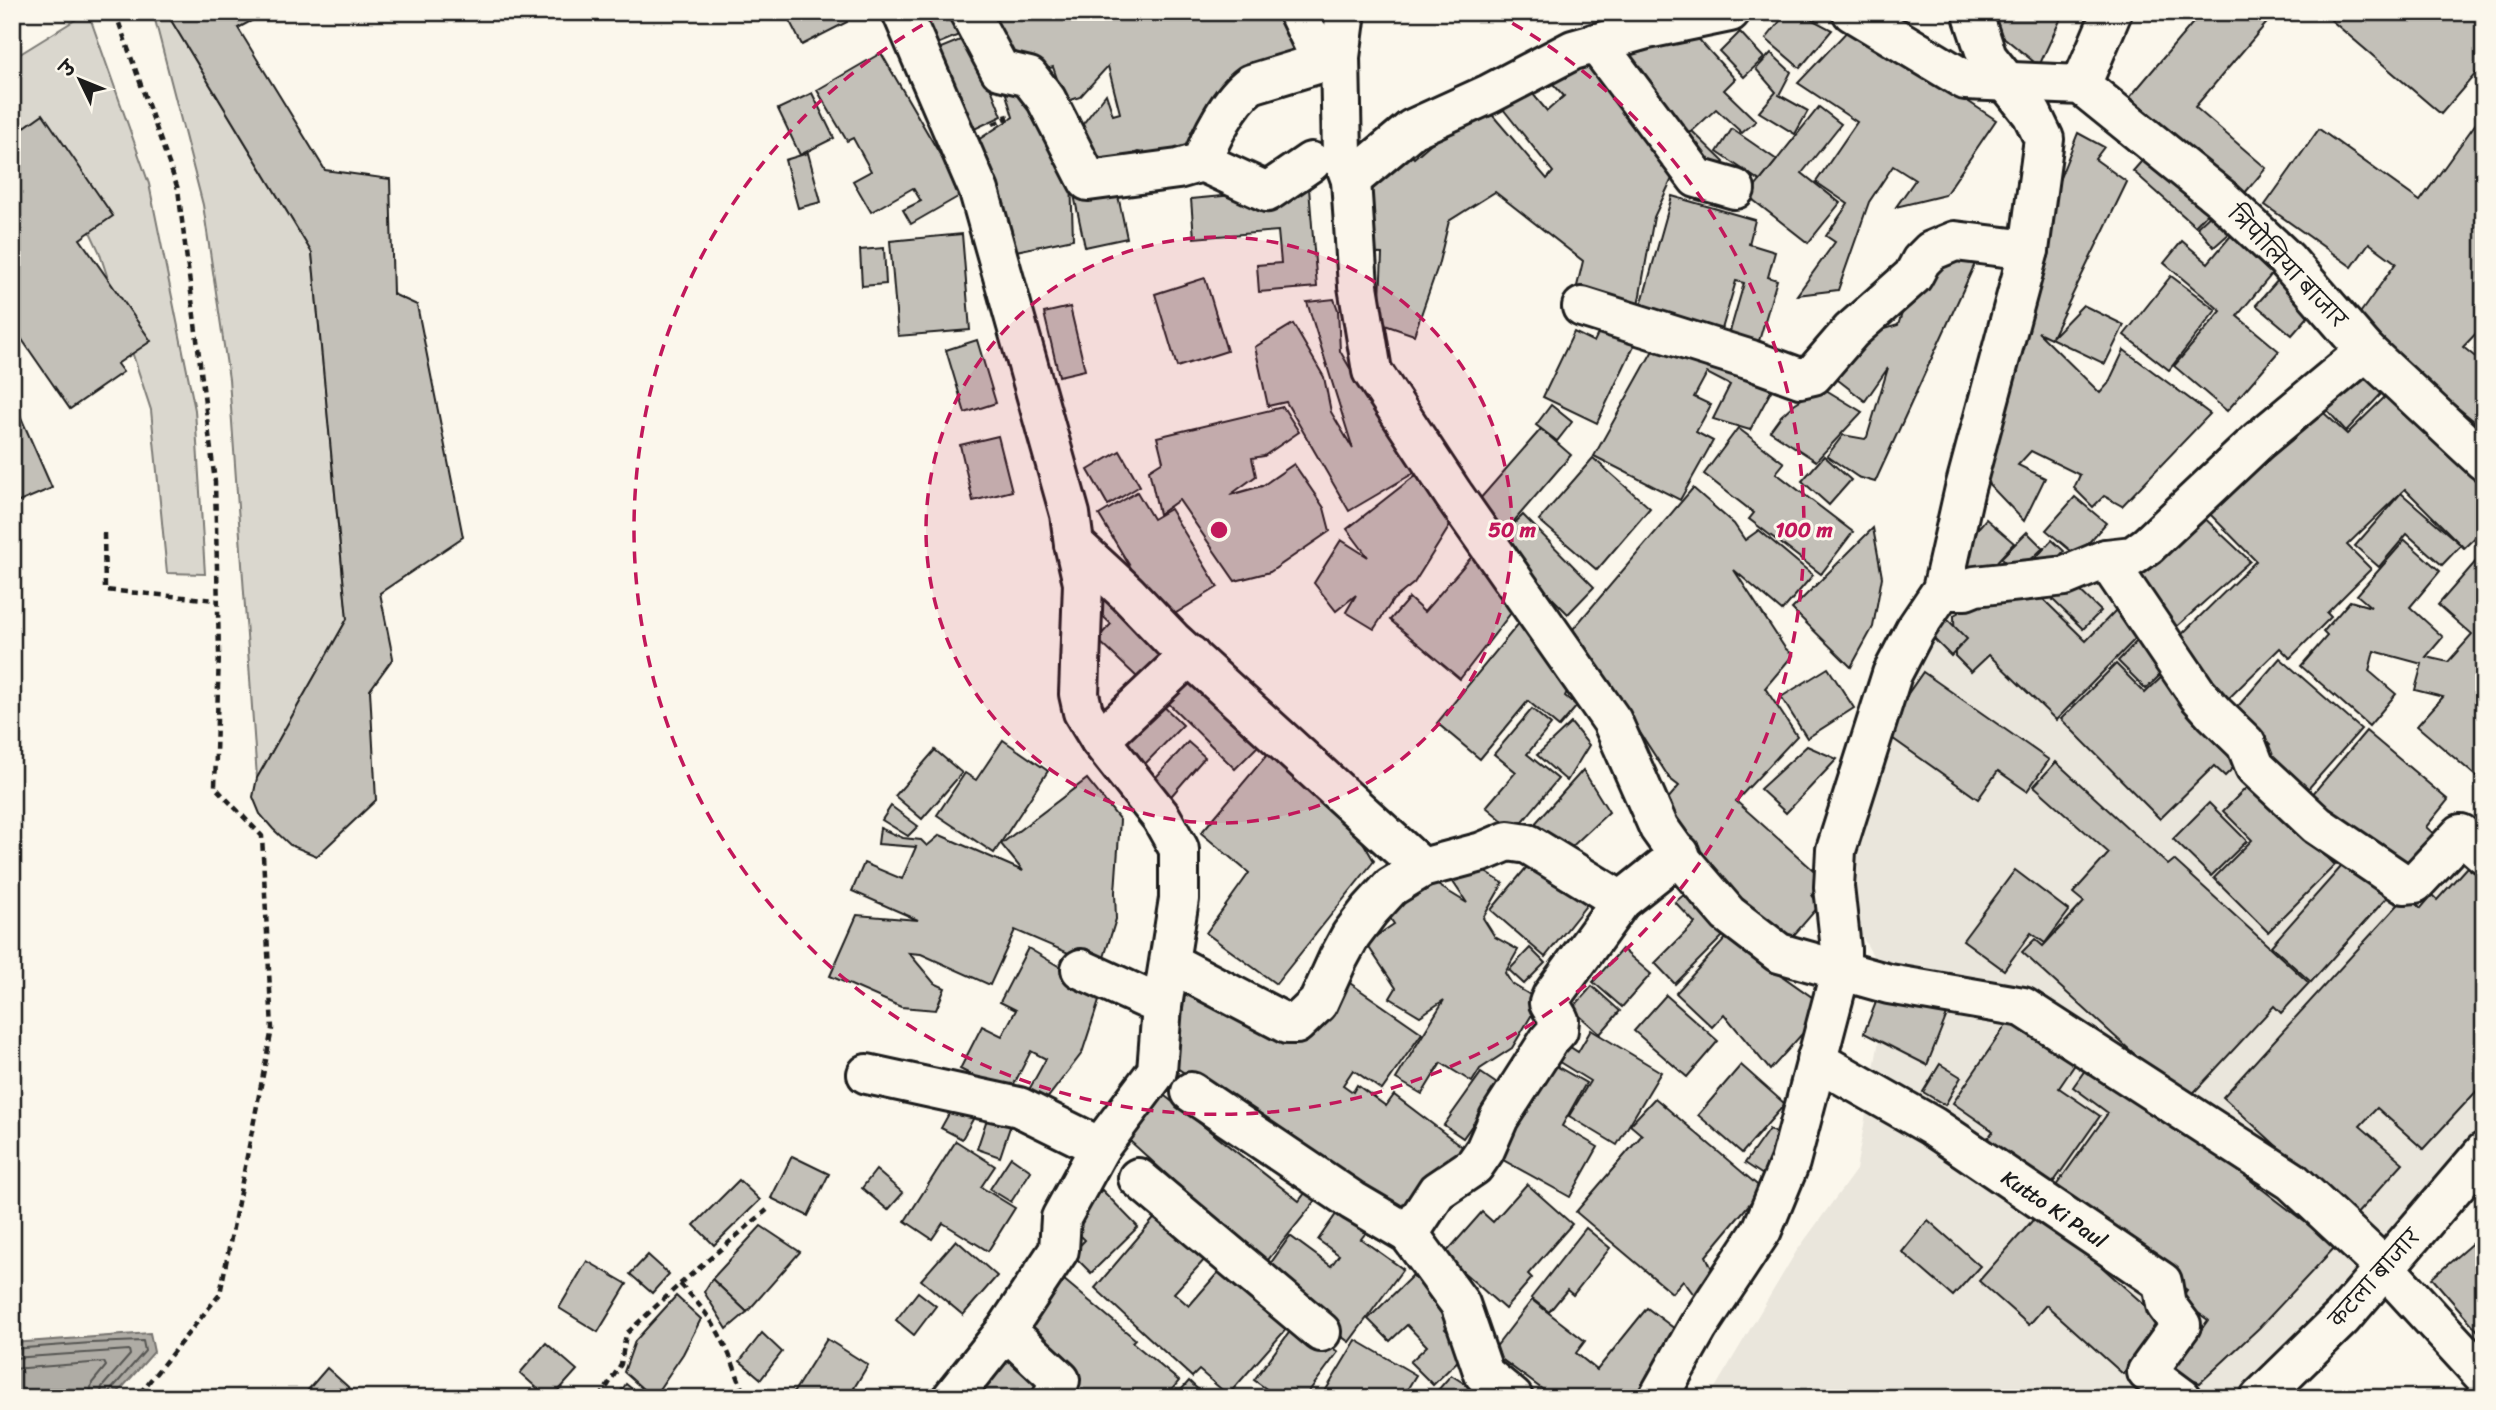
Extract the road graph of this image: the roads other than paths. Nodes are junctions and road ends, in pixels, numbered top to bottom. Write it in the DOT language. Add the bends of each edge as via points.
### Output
graph roads {
  1 [pos="902,12"];
  2 [pos="969,12"];
  3 [pos="1298,12"];
  4 [pos="1346,12"];
  5 [pos="1730,12"];
  6 [pos="1852,12"];
  7 [pos="1974,12"];
  8 [pos="2112,12"];
  9 [pos="1595,43"];
  10 [pos="1331,59"];
  11 [pos="2007,81"];
  12 [pos="2081,85"];
  13 [pos="1202,162"];
  14 [pos="1311,162"];
  15 [pos="1351,180"];
  16 [pos="1735,189"];
  17 [pos="2029,250"];
  18 [pos="1582,307"];
  19 [pos="2366,351"];
  20 [pos="2484,461"];
  21 [pos="1074,544"];
  22 [pos="2106,559"];
  23 [pos="1942,590"];
  24 [pos="1190,655"];
  25 [pos="1100,740"];
  26 [pos="1679,854"];
  27 [pos="2484,854"];
  28 [pos="1422,868"];
  29 [pos="1621,901"];
  30 [pos="1171,963"];
  31 [pos="1081,969"];
  32 [pos="1841,969"];
  33 [pos="1162,1006"];
  34 [pos="1816,1060"];
  35 [pos="867,1074"];
  36 [pos="1191,1093"];
  37 [pos="1100,1147"];
  38 [pos="2484,1152"];
  39 [pos="1138,1178"];
  40 [pos="1409,1234"];
  41 [pos="2385,1268"];
  42 [pos="1006,1330"];
  43 [pos="1321,1332"];
  44 [pos="2484,1376"];
  45 [pos="952,1398"];
  46 [pos="1052,1398"];
  47 [pos="1513,1398"];
  48 [pos="1658,1398"];
  49 [pos="2182,1398"];
  50 [pos="2260,1398"];
  1 -- 21 [label="street" via="979,191 1070,514"];
  2 -- 13 [label="street" via="1000,70 1029,77 1046,99 1088,181"];
  3 -- 10 [label="street"];
  4 -- 10 [label="street"];
  5 -- 9 [label="street"];
  6 -- 11 [label="street" via="1965,80"];
  7 -- 11 [label="street" via="1987,57"];
  8 -- 12 [label="street"];
  9 -- 15 [label="street" via="1412,129"];
  9 -- 16 [label="street" via="1697,178"];
  10 -- 13 [label="street" via="1243,89"];
  10 -- 15 [label="street" via="1342,155"];
  11 -- 12 [label="street"];
  11 -- 17 [label="street" via="2044,139"];
  12 -- 19 [label="street, त्रिपोलिया बाजार" via="2221,199 2286,259"];
  13 -- 14 [label="street" via="1267,192"];
  15 -- 26 [label="street" via="1358,286 1372,371 1612,721 1659,828"];
  17 -- 18 [label="street" via="1955,241 1931,251 1913,276 1851,331 1813,375 1800,378"];
  17 -- 23 [label="street"];
  19 -- 20 [label="street, त्रिपोलिया बाजार"];
  19 -- 22 [label="street" via="2258,441 2148,545 2133,556"];
  21 -- 24 [label="street"];
  21 -- 25 [label="street" via="1083,583 1079,694 1083,712"];
  22 -- 23 [label="street" via="2065,576"];
  22 -- 27 [label="street" via="2199,695 2246,744 2255,767 2317,825 2404,884 2415,883 2460,834"];
  23 -- 32 [label="street" via="1892,674 1836,850 1833,887"];
  24 -- 25 [label="street"];
  24 -- 28 [label="street"];
  25 -- 30 [label="street" via="1161,817 1179,849 1180,899"];
  26 -- 29 [label="street"];
  26 -- 32 [label="street" via="1728,914 1779,953"];
  28 -- 29 [label="street" via="1508,841 1528,844"];
  28 -- 30 [label="street" via="1391,887 1370,910 1351,934 1318,1003 1296,1024 1287,1024"];
  29 -- 40 [label="street" via="1550,1000 1559,1020 1558,1030 1499,1118 1485,1150 1474,1166 1437,1191"];
  30 -- 33 [label="street"];
  31 -- 33 [label="street"];
  32 -- 34 [label="street"];
  32 -- 41 [label="street" via="1889,984 2023,1007 2292,1181"];
  33 -- 37 [label="street" via="1157,1072"];
  34 -- 48 [label="street" via="1790,1163 1762,1230"];
  34 -- 49 [label="street, Kutto Ki Paul" via="1932,1126 2162,1282 2166,1305 2181,1325 2147,1372"];
  35 -- 37 [label="street" via="1019,1107"];
  36 -- 40 [label="street"];
  37 -- 42 [label="street" via="1061,1218 1059,1250"];
  38 -- 41 [label="street, कटला बाजार"];
  39 -- 43 [label="street"];
  40 -- 47 [label="street" via="1460,1304 1484,1374"];
  41 -- 44 [label="street"];
  41 -- 50 [label="street, कटला बाजार" via="2342,1318"];
  42 -- 45 [label="street"];
  42 -- 46 [label="street" via="1060,1380"];
}
